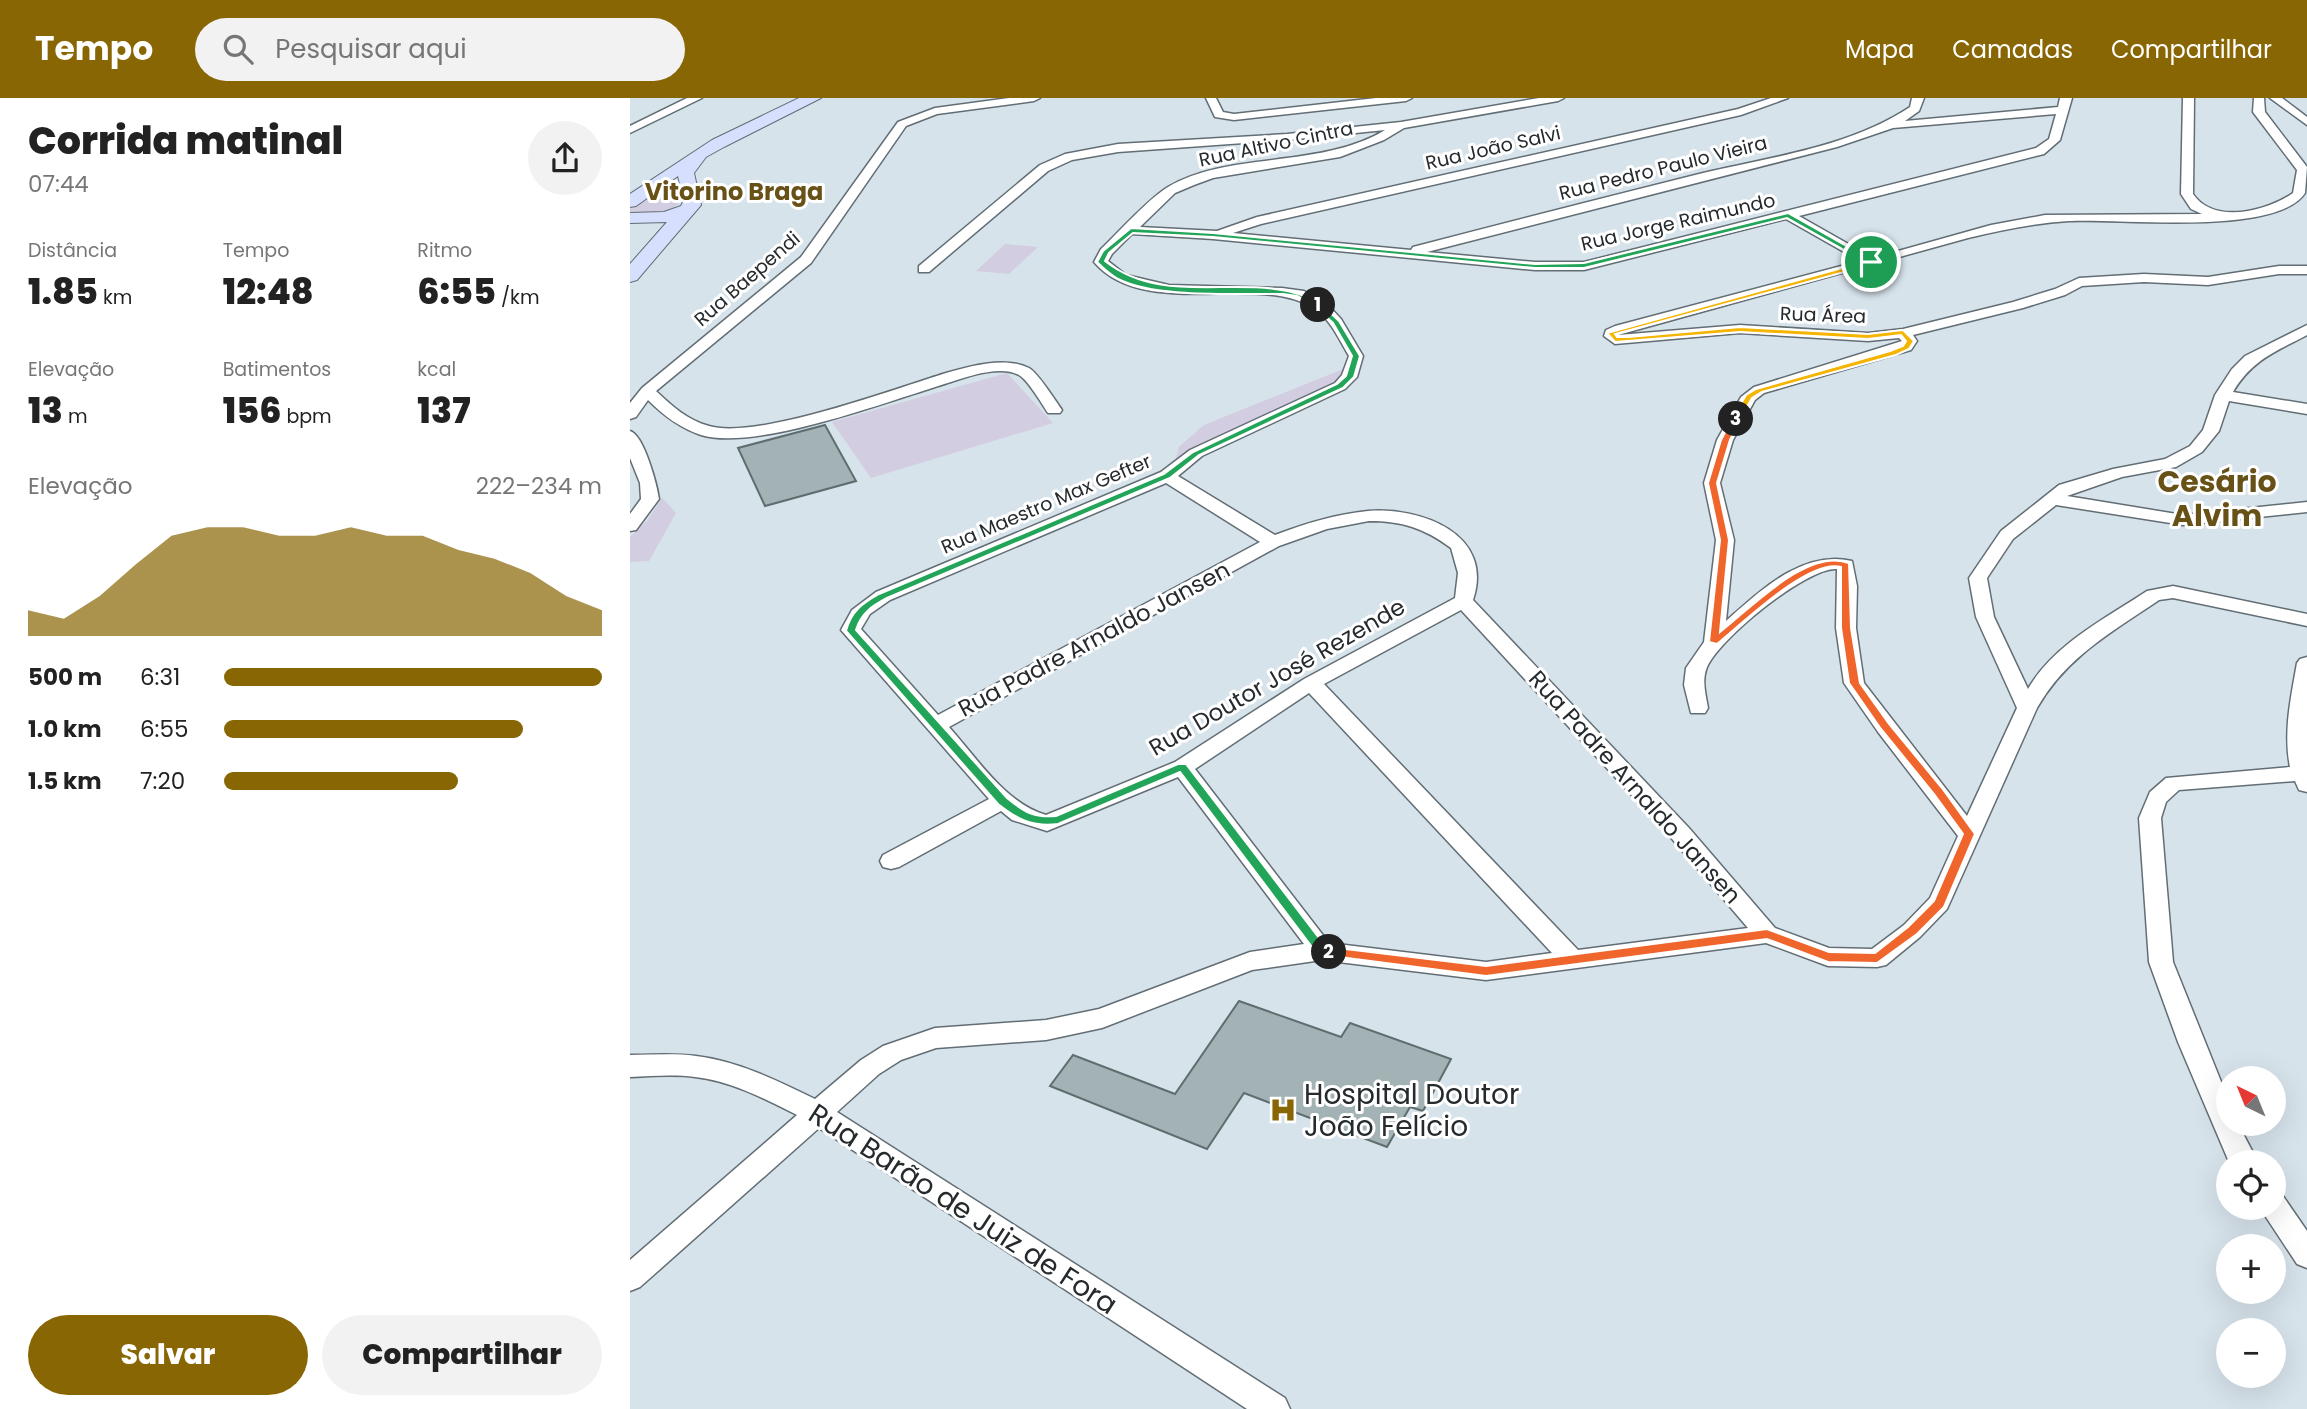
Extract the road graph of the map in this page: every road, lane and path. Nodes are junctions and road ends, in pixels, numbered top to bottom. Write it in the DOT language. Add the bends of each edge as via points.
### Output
graph roads {
  1 [pos="696,98"];
  2 [pos="813,98"];
  3 [pos="1034,98"];
  4 [pos="1211,98"];
  5 [pos="1406,98"];
  6 [pos="1558,98"];
  7 [pos="1782,98"];
  8 [pos="1918,98"];
  9 [pos="2188,98"];
  10 [pos="2259,98"];
  11 [pos="2276,98"];
  12 [pos="2065,104"];
  13 [pos="2307,122"];
  14 [pos="1401,125"];
  15 [pos="1891,125"];
  16 [pos="630,130"];
  17 [pos="698,158"];
  18 [pos="632,200"];
  19 [pos="691,205"];
  20 [pos="1788,215"];
  21 [pos="2218,216"];
  22 [pos="630,218"];
  23 [pos="1131,230"];
  24 [pos="1213,235"];
  25 [pos="1403,254"];
  26 [pos="1871,262"];
  27 [pos="923,269"];
  28 [pos="2307,270"];
  29 [pos="630,276"];
  30 [pos="2307,329"];
  31 [pos="1903,332"];
  32 [pos="647,391"];
  33 [pos="2223,395"];
  34 [pos="2307,409"];
  35 [pos="1054,410"];
  36 [pos="630,414"];
  37 [pos="630,436"];
  38 [pos="1167,476"];
  39 [pos="2052,499"];
  40 [pos="2307,507"];
  41 [pos="630,526"];
  42 [pos="1273,542"];
  43 [pos="1463,601"];
  44 [pos="2307,620"];
  45 [pos="1714,642"];
  46 [pos="2307,663"];
  47 [pos="1311,683"];
  48 [pos="1698,708"];
  49 [pos="2027,708"];
  50 [pos="936,725"];
  51 [pos="1182,767"];
  52 [pos="2304,779"];
  53 [pos="1003,801"];
  54 [pos="1969,834"];
  55 [pos="891,861"];
  56 [pos="1767,934"];
  57 [pos="1322,951"];
  58 [pos="1573,960"];
  59 [pos="630,1066"];
  60 [pos="819,1114"];
  61 [pos="2236,1150"];
  62 [pos="2283,1220"];
  63 [pos="2307,1255"];
  64 [pos="630,1278"];
  65 [pos="1274,1409"];
  1 -- 16 [label="street"];
  2 -- 17 [label="main road" via="779,111"];
  3 -- 32 [label="street, Rua Baependi" via="935,111 902,124 806,260"];
  4 -- 5 [label="street" via="1225,117"];
  6 -- 14 [label="street"];
  7 -- 24 [label="street, Rua João Salvi" via="1741,112 1257,221"];
  8 -- 15 [label="street, Rua Pedro Paulo Vieira" via="1915,109"];
  9 -- 21 [label="street" via="2187,194 2196,206"];
  10 -- 21 [label="street" via="2259,112 2303,170 2303,182 2297,196 2270,211"];
  11 -- 13 [label="street"];
  12 -- 15 [label="street"];
  12 -- 20 [label="street, Rua Jorge Raimundo" via="2054,140 2040,151"];
  14 -- 23 [label="street, Rua Altivo Cintra" via="1336,154 1190,182 1171,190"];
  14 -- 27 [label="street" via="1118,148 1069,157 1044,168"];
  15 -- 25 [label="street, Rua Pedro Paulo Vieira" via="1833,145"];
  17 -- 18 [label="main road"];
  17 -- 19 [label="main road" via="685,172"];
  18 -- 19 [label="main road" via="673,193"];
  19 -- 22 [label="main road" via="651,219"];
  19 -- 29 [label="main road"];
  20 -- 25 [label="street, Rua Jorge Raimundo" via="1584,265 1535,266"];
  20 -- 26 [label="street"];
  21 -- 26 [label="street" via="2058,218 1976,232"];
  23 -- 24 [label="street, Rua Jorge Raimundo"];
  23 -- 38 [label="street, Rua Maestro Max Gefter" via="1101,262 1121,278 1169,289 1299,295 1336,322 1356,356 1349,377 1340,386 1196,453"];
  24 -- 25 [label="street, Rua Jorge Raimundo"];
  26 -- 31 [label="street, Rua Área" via="1611,333 1615,340 1740,329 1868,337"];
  28 -- 31 [label="street, Rua Área" via="2208,281 2079,282 2038,299"];
  30 -- 33 [label="street" via="2250,359"];
  31 -- 45 [label="street" via="1910,341 1906,347 1759,390 1742,408 1725,440 1712,483 1724,540"];
  32 -- 35 [label="street" via="675,417 706,431 734,434 795,424 970,371 1004,367 1025,372"];
  32 -- 36 [label="street, Rua Baependi"];
  33 -- 34 [label="street"];
  33 -- 39 [label="street" via="2211,431 2196,449 2170,463 2065,489"];
  37 -- 41 [label="street" via="650,499"];
  38 -- 42 [label="street"];
  38 -- 50 [label="street, Rua Maestro Max Gefter" via="864,607 851,631"];
  39 -- 40 [label="street" via="2183,520"];
  39 -- 49 [label="street" via="2007,535 1978,578 1985,617"];
  42 -- 43 [label="street, Rua Padre Arnaldo Jansen" via="1319,524 1359,516 1424,521 1460,545 1468,576"];
  42 -- 50 [label="street, Rua Padre Arnaldo Jansen"];
  43 -- 47 [label="street, Rua Doutor José Rezende"];
  43 -- 56 [label="street, Rua Padre Arnaldo Jansen" via="1681,834"];
  44 -- 49 [label="street" via="2174,592 2154,594 2082,643 2043,680"];
  45 -- 48 [label="street" via="1696,668"];
  45 -- 54 [label="street" via="1800,573 1821,564 1846,565 1846,628 1854,683"];
  46 -- 52 [label="street" via="2296,728"];
  47 -- 51 [label="street, Rua Doutor José Rezende"];
  47 -- 58 [label="street"];
  49 -- 54 [label="street"];
  50 -- 53 [label="street, Rua Doutor José Rezende"];
  51 -- 53 [label="street, Rua Doutor José Rezende" via="1047,823 1020,815"];
  51 -- 57 [label="street"];
  52 -- 61 [label="street" via="2174,783 2152,804 2161,962"];
  53 -- 55 [label="street"];
  54 -- 56 [label="street" via="1939,903 1877,958 1828,957"];
  56 -- 58 [label="street, Rua Padre Arnaldo Jansen"];
  57 -- 58 [label="street, Rua Padre Arnaldo Jansen" via="1486,971"];
  57 -- 60 [label="street, Rua Padre Arnaldo Jansen" via="1250,961 1102,1018 1046,1030 916,1043 870,1067"];
  59 -- 60 [label="street, Rua Barão de Juiz de Fora" via="682,1065 730,1074"];
  60 -- 64 [label="street, Rua Padre Arnaldo Jansen"];
  60 -- 65 [label="street, Rua Barão de Juiz de Fora"];
  62 -- 63 [label="street"];
}
